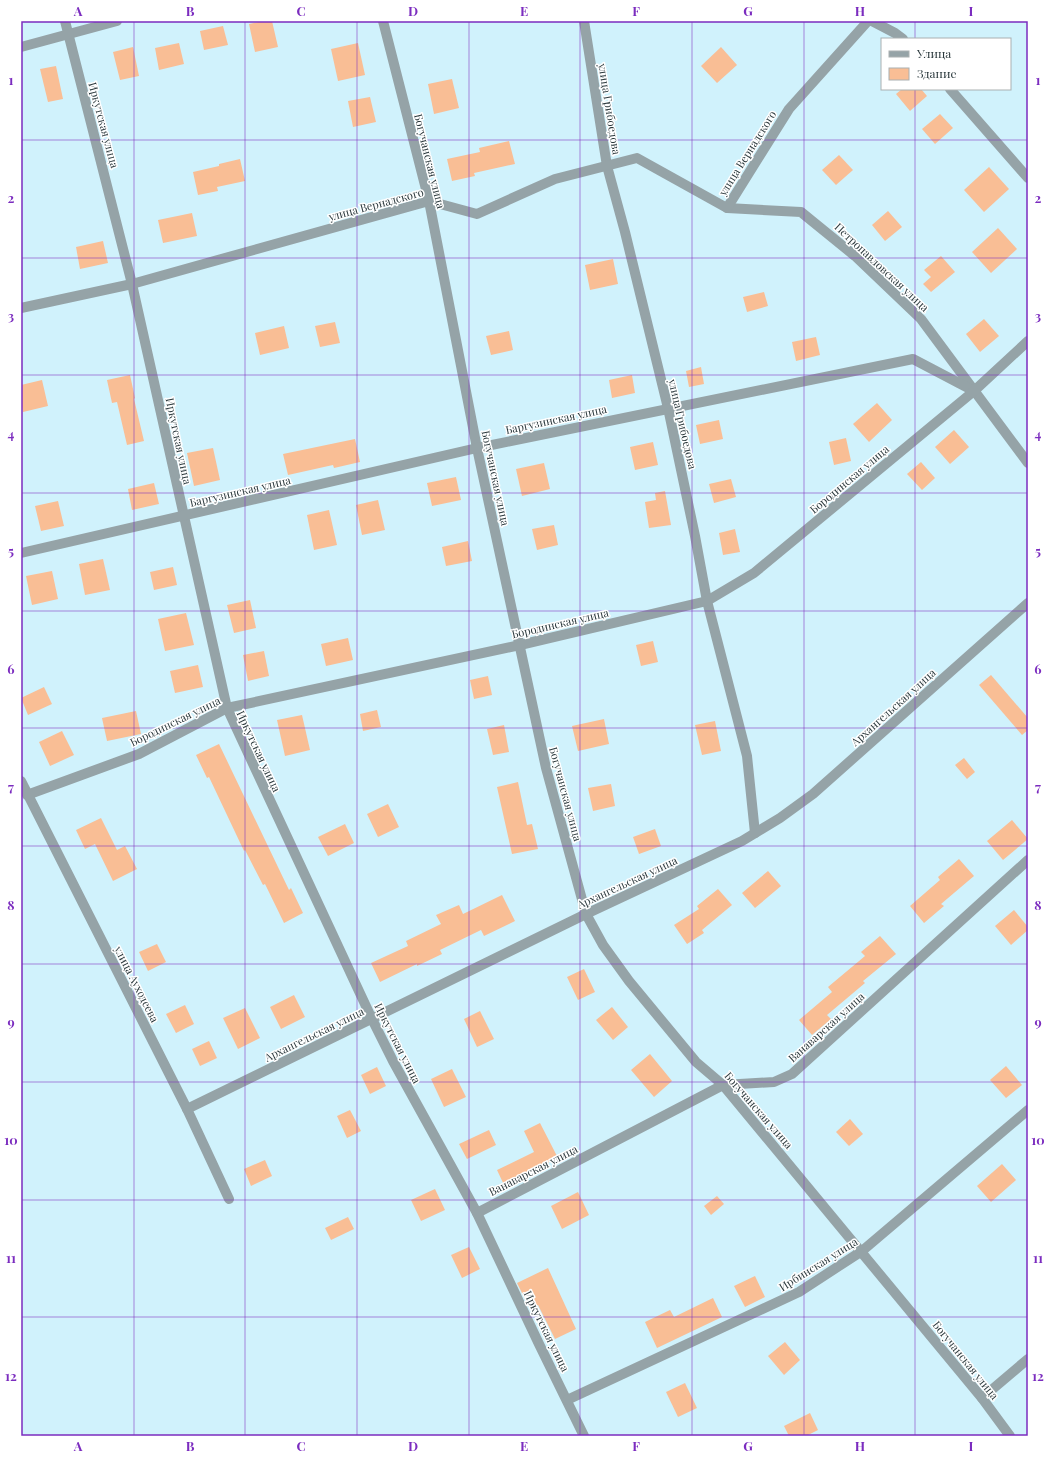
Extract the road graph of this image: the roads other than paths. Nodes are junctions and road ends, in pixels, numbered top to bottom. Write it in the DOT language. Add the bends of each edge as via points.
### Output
graph roads {
  1 [pos="65,21"];
  2 [pos="117,21"];
  3 [pos="384,21"];
  4 [pos="584,21"];
  5 [pos="870,21"];
  6 [pos="68,34"];
  7 [pos="902,38"];
  8 [pos="21,47"];
  9 [pos="951,90"];
  10 [pos="607,166"];
  11 [pos="1028,178"];
  12 [pos="429,201"];
  13 [pos="728,208"];
  14 [pos="132,284"];
  15 [pos="21,308"];
  16 [pos="1028,341"];
  17 [pos="974,391"];
  18 [pos="668,408"];
  19 [pos="477,448"];
  20 [pos="1028,463"];
  21 [pos="183,516"];
  22 [pos="21,553"];
  23 [pos="707,601"];
  24 [pos="1028,603"];
  25 [pos="520,644"];
  26 [pos="227,708"];
  27 [pos="21,781"];
  28 [pos="27,796"];
  29 [pos="755,833"];
  30 [pos="1028,860"];
  31 [pos="586,914"];
  32 [pos="372,1019"];
  33 [pos="723,1085"];
  34 [pos="187,1109"];
  35 [pos="1028,1110"];
  36 [pos="229,1200"];
  37 [pos="477,1212"];
  38 [pos="862,1251"];
  39 [pos="1028,1359"];
  40 [pos="982,1398"];
  41 [pos="567,1400"];
  42 [pos="584,1436"];
  43 [pos="1010,1436"];
  1 -- 6 [label="street, Иркутская улица"];
  2 -- 6 [label="street"];
  3 -- 12 [label="street, Богучанская улица"];
  4 -- 10 [label="street, улица Грибоедова"];
  5 -- 7 [label="street"];
  5 -- 13 [label="street, улица Вернадского" via="789,109"];
  6 -- 8 [label="street"];
  6 -- 14 [label="street, Иркутская улица"];
  9 -- 11 [label="street"];
  10 -- 12 [label="street, улица Вернадского" via="555,179 477,214"];
  10 -- 13 [label="street, улица Вернадского" via="637,158"];
  10 -- 18 [label="street, улица Грибоедова"];
  12 -- 14 [label="street, улица Вернадского"];
  12 -- 19 [label="street, Богучанская улица"];
  13 -- 17 [label="street, Петропавловская улица" via="801,212 855,256 921,319"];
  14 -- 15 [label="street, улица Вернадского"];
  14 -- 21 [label="street, Иркутская улица"];
  16 -- 17 [label="street, Бородинская улица"];
  17 -- 18 [label="street, Баргузинская улица" via="913,359"];
  17 -- 20 [label="street, Петропавловская улица"];
  17 -- 23 [label="street, Бородинская улица" via="754,573"];
  18 -- 19 [label="street, Баргузинская улица"];
  18 -- 23 [label="street, улица Грибоедова"];
  19 -- 21 [label="street, Баргузинская улица"];
  19 -- 25 [label="street, Богучанская улица"];
  21 -- 22 [label="street, Баргузинская улица"];
  21 -- 26 [label="street, Иркутская улица"];
  23 -- 25 [label="street, Бородинская улица"];
  23 -- 29 [label="street, улица Грибоедова" via="747,756"];
  24 -- 29 [label="street, Архангельская улица" via="813,794"];
  25 -- 26 [label="street, Бородинская улица"];
  25 -- 31 [label="street, Богучанская улица" via="546,768"];
  26 -- 28 [label="street, Бородинская улица" via="139,754"];
  26 -- 32 [label="street, Иркутская улица"];
  27 -- 28 [label="street, улица Ауходеева"];
  28 -- 34 [label="street, улица Ауходеева"];
  29 -- 31 [label="street, Архангельская улица"];
  30 -- 33 [label="street, Ванаварская улица" via="792,1074 774,1082"];
  31 -- 32 [label="street, Архангельская улица"];
  31 -- 33 [label="street, Богучанская улица" via="603,945 629,981 696,1062"];
  32 -- 34 [label="street, Архангельская улица"];
  32 -- 37 [label="street, Иркутская улица"];
  33 -- 37 [label="street, Ванаварская улица"];
  33 -- 38 [label="street, Богучанская улица"];
  34 -- 36 [label="street, улица Ауходеева"];
  35 -- 38 [label="street, Ирбинская улица"];
  37 -- 41 [label="street, Иркутская улица"];
  38 -- 40 [label="street, Богучанская улица"];
  38 -- 41 [label="street, Ирбинская улица" via="799,1292"];
  39 -- 40 [label="street"];
  40 -- 43 [label="street, Богучанская улица"];
  41 -- 42 [label="street, Иркутская улица"];
}
